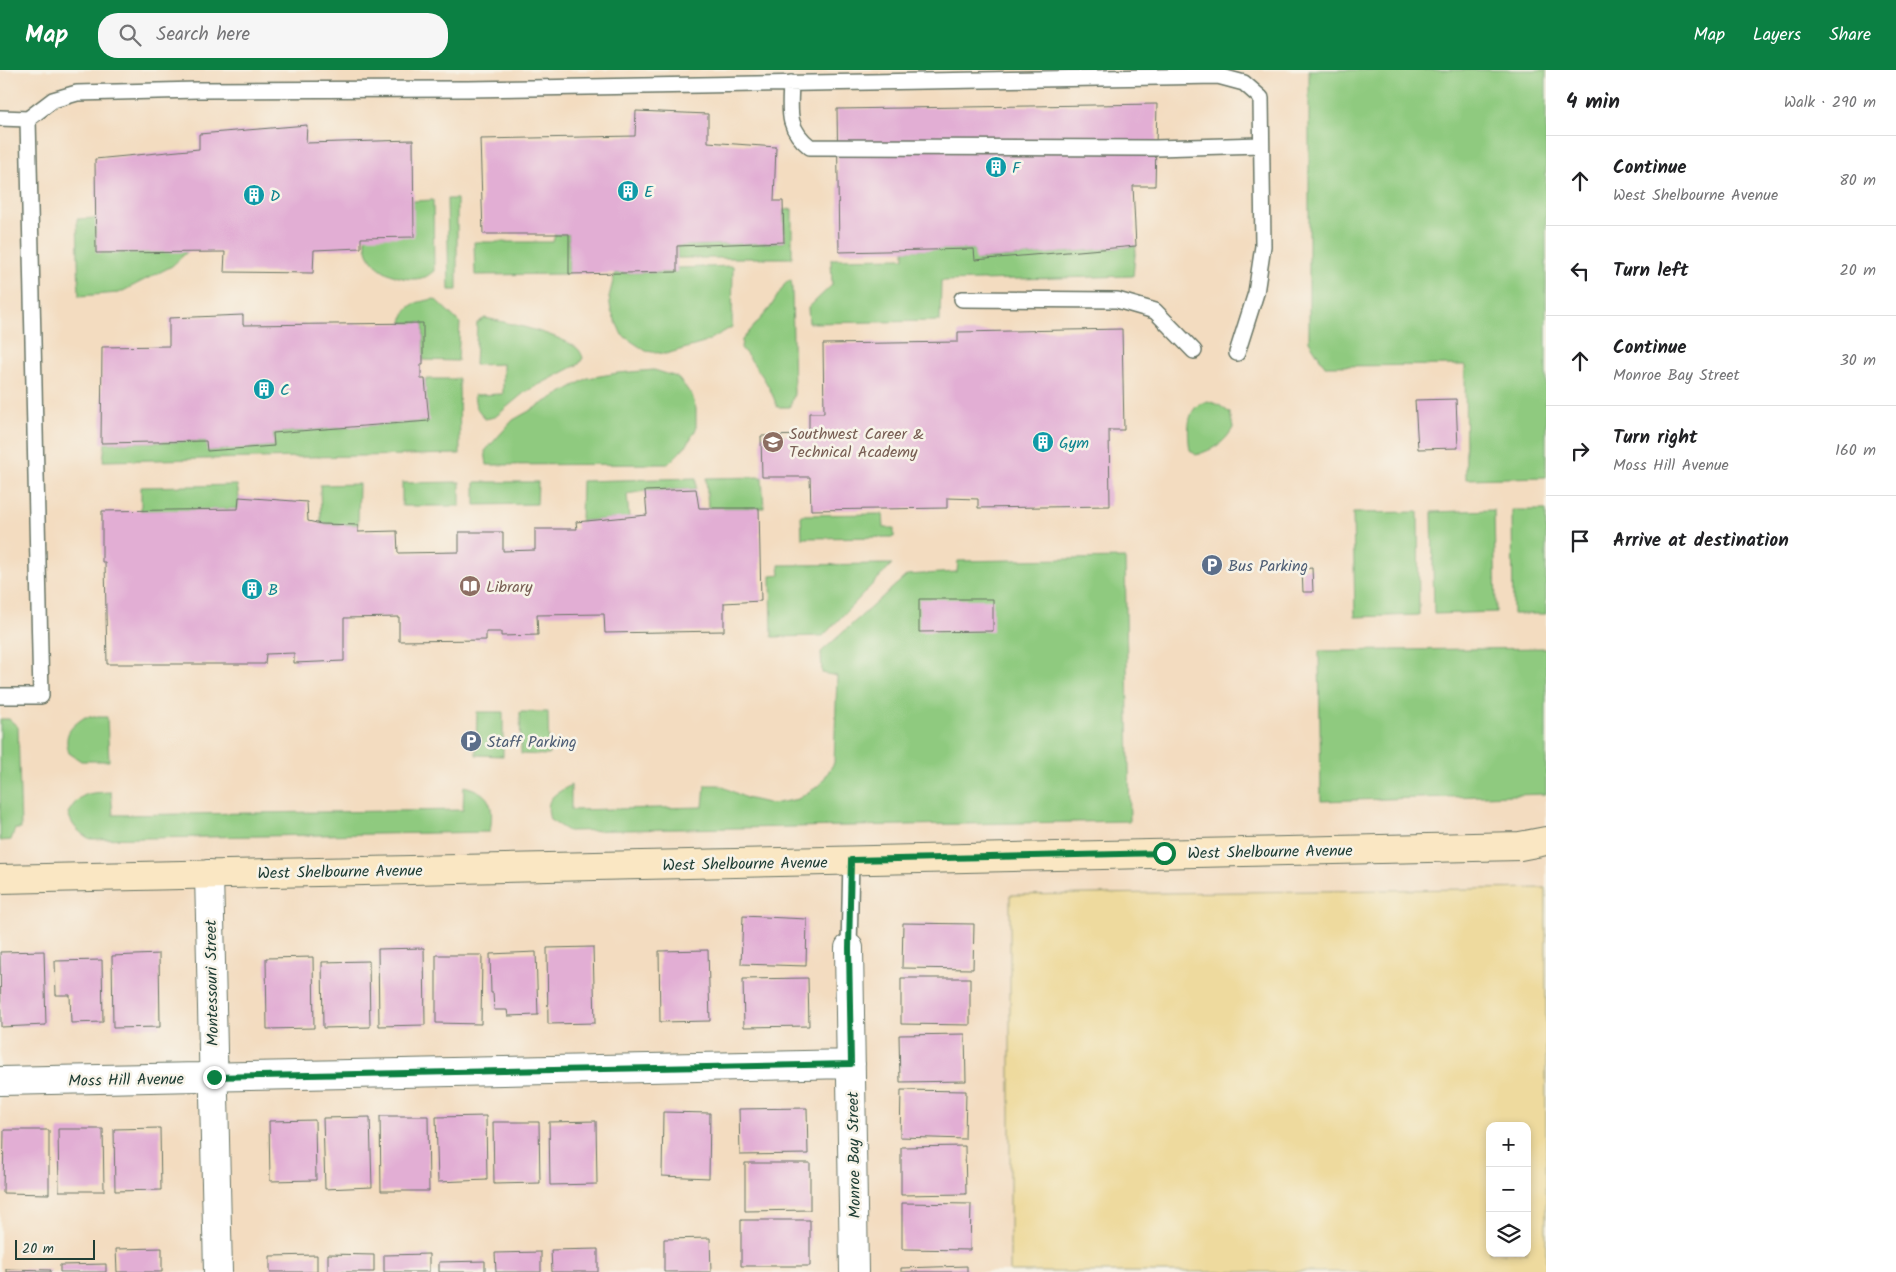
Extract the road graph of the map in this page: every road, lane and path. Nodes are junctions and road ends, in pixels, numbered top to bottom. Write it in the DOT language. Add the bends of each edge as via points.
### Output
graph roads {
  1 [pos="791,83"];
  2 [pos="0,118"];
  3 [pos="28,119"];
  4 [pos="1261,145"];
  5 [pos="962,298"];
  6 [pos="1194,351"];
  7 [pos="1237,353"];
  8 [pos="0,696"];
  9 [pos="1533,843"];
  10 [pos="1546,852"];
  11 [pos="851,860"];
  12 [pos="209,874"];
  13 [pos="0,879"];
  14 [pos="849,948"];
  15 [pos="851,1064"];
  16 [pos="214,1077"];
  17 [pos="0,1081"];
  18 [pos="218,1272"];
  19 [pos="854,1272"];
  1 -- 3 [label="lane" via="76,93 53,100"];
  1 -- 4 [label="lane" via="792,126 810,147 1156,148"];
  1 -- 4 [label="lane" via="1218,76 1244,83 1261,98"];
  2 -- 3 [label="lane"];
  3 -- 8 [label="lane" via="41,696"];
  4 -- 7 [label="lane" via="1263,246 1256,293"];
  5 -- 6 [label="lane" via="1117,300 1131,303 1155,311"];
  9 -- 10 [label="street, West Shelbourne Avenue"];
  9 -- 11 [label="street, West Shelbourne Avenue"];
  11 -- 12 [label="street, West Shelbourne Avenue"];
  11 -- 14 [label="lane"];
  12 -- 13 [label="street, West Shelbourne Avenue"];
  12 -- 16 [label="street, Montessouri Street"];
  14 -- 15 [label="street, Monroe Bay Street"];
  15 -- 16 [label="street, Moss Hill Avenue"];
  15 -- 19 [label="street, Monroe Bay Street"];
  16 -- 17 [label="street, Moss Hill Avenue"];
  16 -- 18 [label="street, Montessouri Street"];
}
